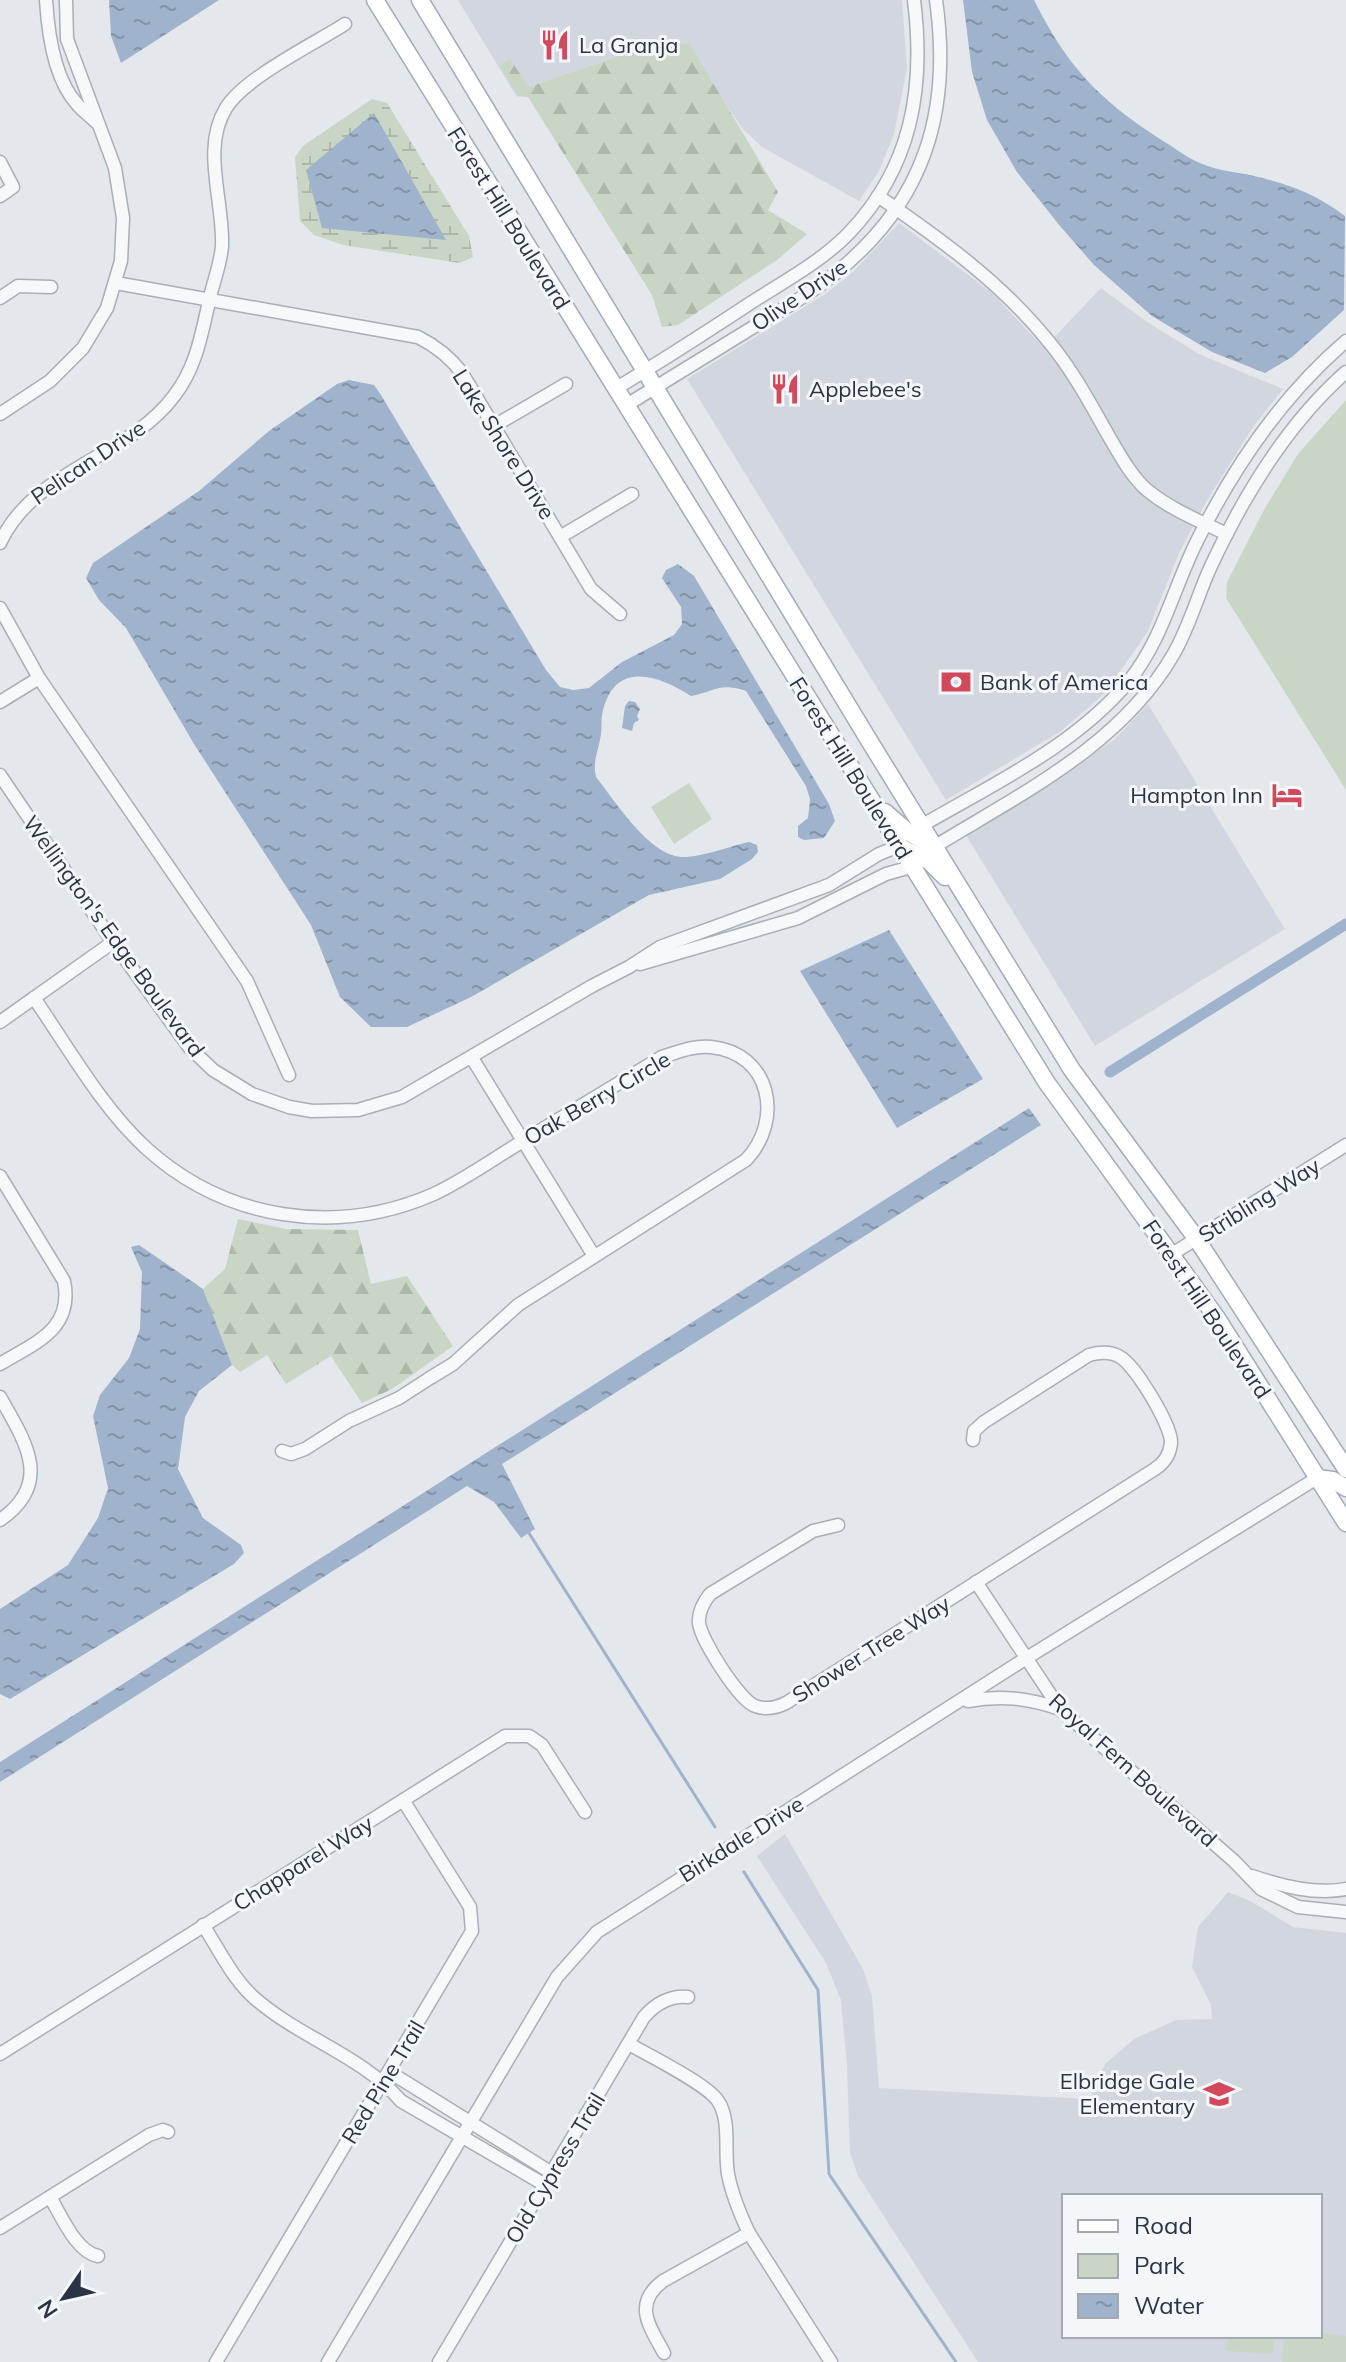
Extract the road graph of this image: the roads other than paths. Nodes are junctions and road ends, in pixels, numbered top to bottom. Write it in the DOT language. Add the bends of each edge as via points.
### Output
graph roads {
  1 [pos="46,0"];
  2 [pos="66,0"];
  3 [pos="375,0"];
  4 [pos="420,0"];
  5 [pos="914,0"];
  6 [pos="936,0"];
  7 [pos="345,24"];
  8 [pos="96,122"];
  9 [pos="0,162"];
  10 [pos="0,196"];
  11 [pos="878,196"];
  12 [pos="896,209"];
  13 [pos="116,283"];
  14 [pos="51,287"];
  15 [pos="0,298"];
  16 [pos="209,301"];
  17 [pos="1346,341"];
  18 [pos="644,371"];
  19 [pos="1346,372"];
  20 [pos="566,384"];
  21 [pos="654,388"];
  22 [pos="615,389"];
  23 [pos="625,406"];
  24 [pos="0,414"];
  25 [pos="494,426"];
  26 [pos="632,494"];
  27 [pos="1206,524"];
  28 [pos="1227,534"];
  29 [pos="560,537"];
  30 [pos="0,543"];
  31 [pos="0,608"];
  32 [pos="620,614"];
  33 [pos="1164,620"];
  34 [pos="1184,629"];
  35 [pos="39,678"];
  36 [pos="0,702"];
  37 [pos="0,775"];
  38 [pos="872,801"];
  39 [pos="921,826"];
  40 [pos="899,846"];
  41 [pos="934,847"];
  42 [pos="911,867"];
  43 [pos="968,902"];
  44 [pos="113,942"];
  45 [pos="629,967"];
  46 [pos="34,998"];
  47 [pos="0,1022"];
  48 [pos="472,1058"];
  49 [pos="289,1075"];
  50 [pos="524,1140"];
  51 [pos="1346,1145"];
  52 [pos="0,1176"];
  53 [pos="1196,1238"];
  54 [pos="1172,1254"];
  55 [pos="594,1256"];
  56 [pos="0,1364"];
  57 [pos="0,1397"];
  58 [pos="973,1440"];
  59 [pos="282,1451"];
  60 [pos="1346,1469"];
  61 [pos="1317,1478"];
  62 [pos="1346,1488"];
  63 [pos="0,1520"];
  64 [pos="1346,1523"];
  65 [pos="838,1525"];
  66 [pos="976,1582"];
  67 [pos="1025,1659"];
  68 [pos="961,1702"];
  69 [pos="1060,1709"];
  70 [pos="403,1800"];
  71 [pos="585,1812"];
  72 [pos="1249,1875"];
  73 [pos="1346,1889"];
  74 [pos="1346,1912"];
  75 [pos="203,1925"];
  76 [pos="688,1997"];
  77 [pos="629,2044"];
  78 [pos="0,2054"];
  79 [pos="383,2080"];
  80 [pos="471,2122"];
  81 [pos="168,2132"];
  82 [pos="463,2136"];
  83 [pos="552,2173"];
  84 [pos="545,2185"];
  85 [pos="50,2197"];
  86 [pos="0,2228"];
  87 [pos="749,2233"];
  88 [pos="98,2256"];
  89 [pos="664,2353"];
  90 [pos="216,2362"];
  91 [pos="328,2362"];
  92 [pos="439,2362"];
  93 [pos="831,2362"];
  1 -- 8 [label="street" via="62,78 75,103"];
  2 -- 8 [label="street" via="67,39"];
  3 -- 22 [label="main road, Forest Hill Boulevard"];
  4 -- 18 [label="main road, Forest Hill Boulevard"];
  5 -- 11 [label="street, Olive Drive" via="916,101 900,154"];
  6 -- 12 [label="street, Olive Drive" via="941,78 935,122 919,168"];
  7 -- 16 [label="street, Pelican Drive" via="246,86 220,119 215,145 222,247"];
  8 -- 13 [label="street" via="120,191 123,238"];
  9 -- 10 [label="street" via="13,187"];
  11 -- 12 [label="street"];
  11 -- 18 [label="street, Olive Drive" via="832,248"];
  12 -- 21 [label="street, Olive Drive" via="872,240 824,282"];
  12 -- 27 [label="street" via="950,247 1026,315 1067,366 1146,489"];
  13 -- 16 [label="street, Lake Shore Drive"];
  13 -- 24 [label="street" via="96,329 67,365"];
  14 -- 15 [label="street" via="18,286"];
  16 -- 25 [label="street, Lake Shore Drive" via="418,337 454,363"];
  16 -- 30 [label="street, Pelican Drive" via="195,361 174,396 145,425 26,503"];
  17 -- 27 [label="street" via="1259,437"];
  18 -- 21 [label="main road, Forest Hill Boulevard"];
  18 -- 22 [label="street, Olive Drive"];
  19 -- 28 [label="street" via="1283,443"];
  20 -- 25 [label="street"];
  21 -- 23 [label="street, Olive Drive"];
  21 -- 39 [label="main road, Forest Hill Boulevard"];
  22 -- 23 [label="main road, Forest Hill Boulevard"];
  23 -- 38 [label="main road, Forest Hill Boulevard"];
  25 -- 29 [label="street, Lake Shore Drive"];
  26 -- 29 [label="street"];
  27 -- 28 [label="street"];
  27 -- 33 [label="street"];
  28 -- 34 [label="street"];
  29 -- 32 [label="street, Lake Shore Drive" via="591,589"];
  31 -- 35 [label="street"];
  33 -- 34 [label="street"];
  33 -- 39 [label="street" via="1129,680 1081,728"];
  34 -- 41 [label="street" via="1153,684 1099,741"];
  35 -- 36 [label="street"];
  35 -- 49 [label="street" via="247,981"];
  37 -- 44 [label="street, Wellington's Edge Boulevard"];
  38 -- 40 [label="main road, Forest Hill Boulevard"];
  38 -- 41 [label="main road"];
  39 -- 41 [label="main road, Forest Hill Boulevard"];
  40 -- 42 [label="main road, Forest Hill Boulevard"];
  40 -- 43 [label="main road" via="929,861"];
  40 -- 45 [label="street, Wellington's Edge Boulevard" via="829,885 711,926 660,947"];
  41 -- 43 [label="main road, Forest Hill Boulevard"];
  42 -- 45 [label="street, Wellington's Edge Boulevard" via="798,918"];
  42 -- 54 [label="main road, Forest Hill Boulevard" via="1047,1083"];
  43 -- 53 [label="main road, Forest Hill Boulevard" via="1072,1070"];
  44 -- 46 [label="street"];
  44 -- 48 [label="street, Wellington's Edge Boulevard" via="198,1057 232,1084 270,1102 335,1112 380,1105"];
  45 -- 48 [label="street, Wellington's Edge Boulevard"];
  46 -- 47 [label="street"];
  46 -- 50 [label="street, Oak Berry Circle" via="144,1147 184,1178 256,1210 325,1218 379,1211 436,1193"];
  48 -- 50 [label="street"];
  50 -- 55 [label="street"];
  50 -- 55 [label="street, Oak Berry Circle" via="662,1057 688,1048 729,1051 757,1074 768,1114 755,1150"];
  51 -- 53 [label="street, Stribling Way"];
  52 -- 56 [label="street" via="64,1281 66,1293 63,1315 51,1332"];
  53 -- 54 [label="street, Stribling Way"];
  53 -- 60 [label="main road, Forest Hill Boulevard"];
  54 -- 61 [label="main road, Forest Hill Boulevard"];
  55 -- 59 [label="street, Oak Berry Circle" via="518,1305 453,1364 399,1398 298,1453"];
  57 -- 63 [label="street" via="27,1444 31,1464 20,1502"];
  58 -- 66 [label="street, Shower Tree Way" via="984,1422 1089,1355 1105,1352 1132,1368 1169,1427 1171,1442 1167,1458 1155,1469"];
  61 -- 62 [label="main road"];
  61 -- 64 [label="main road, Forest Hill Boulevard"];
  61 -- 67 [label="street, Birkdale Drive"];
  65 -- 66 [label="street, Shower Tree Way" via="813,1531 710,1594 701,1608 704,1638 742,1697 755,1706 786,1703"];
  66 -- 67 [label="street"];
  67 -- 68 [label="street, Birkdale Drive"];
  67 -- 69 [label="street, Royal Fern Boulevard"];
  68 -- 69 [label="street" via="1002,1696"];
  68 -- 80 [label="street, Birkdale Drive" via="597,1932 557,1977"];
  69 -- 72 [label="street, Royal Fern Boulevard"];
  70 -- 71 [label="street, Chapparel Way" via="498,1739 521,1734 542,1745"];
  70 -- 75 [label="street, Chapparel Way"];
  70 -- 79 [label="street, Red Pine Trail" via="470,1907 473,1923"];
  72 -- 73 [label="street, Royal Fern Boulevard" via="1281,1886"];
  72 -- 74 [label="street, Royal Fern Boulevard" via="1261,1889 1298,1907"];
  75 -- 78 [label="street, Chapparel Way"];
  75 -- 79 [label="street" via="257,2001"];
  76 -- 77 [label="street, Old Cypress Trail" via="655,2006"];
  77 -- 83 [label="street, Old Cypress Trail"];
  77 -- 87 [label="street" via="719,2102 728,2173"];
  79 -- 80 [label="street" via="396,2076"];
  79 -- 82 [label="street" via="401,2101"];
  79 -- 90 [label="street, Red Pine Trail"];
  80 -- 82 [label="street, Birkdale Drive"];
  80 -- 83 [label="street"];
  81 -- 85 [label="street" via="149,2135"];
  82 -- 84 [label="street"];
  82 -- 91 [label="street, Birkdale Drive"];
  83 -- 84 [label="street, Old Cypress Trail"];
  84 -- 92 [label="street, Old Cypress Trail"];
  85 -- 86 [label="street"];
  85 -- 88 [label="street" via="80,2244"];
  87 -- 89 [label="street" via="651,2292 646,2315"];
  87 -- 93 [label="street"];
}
